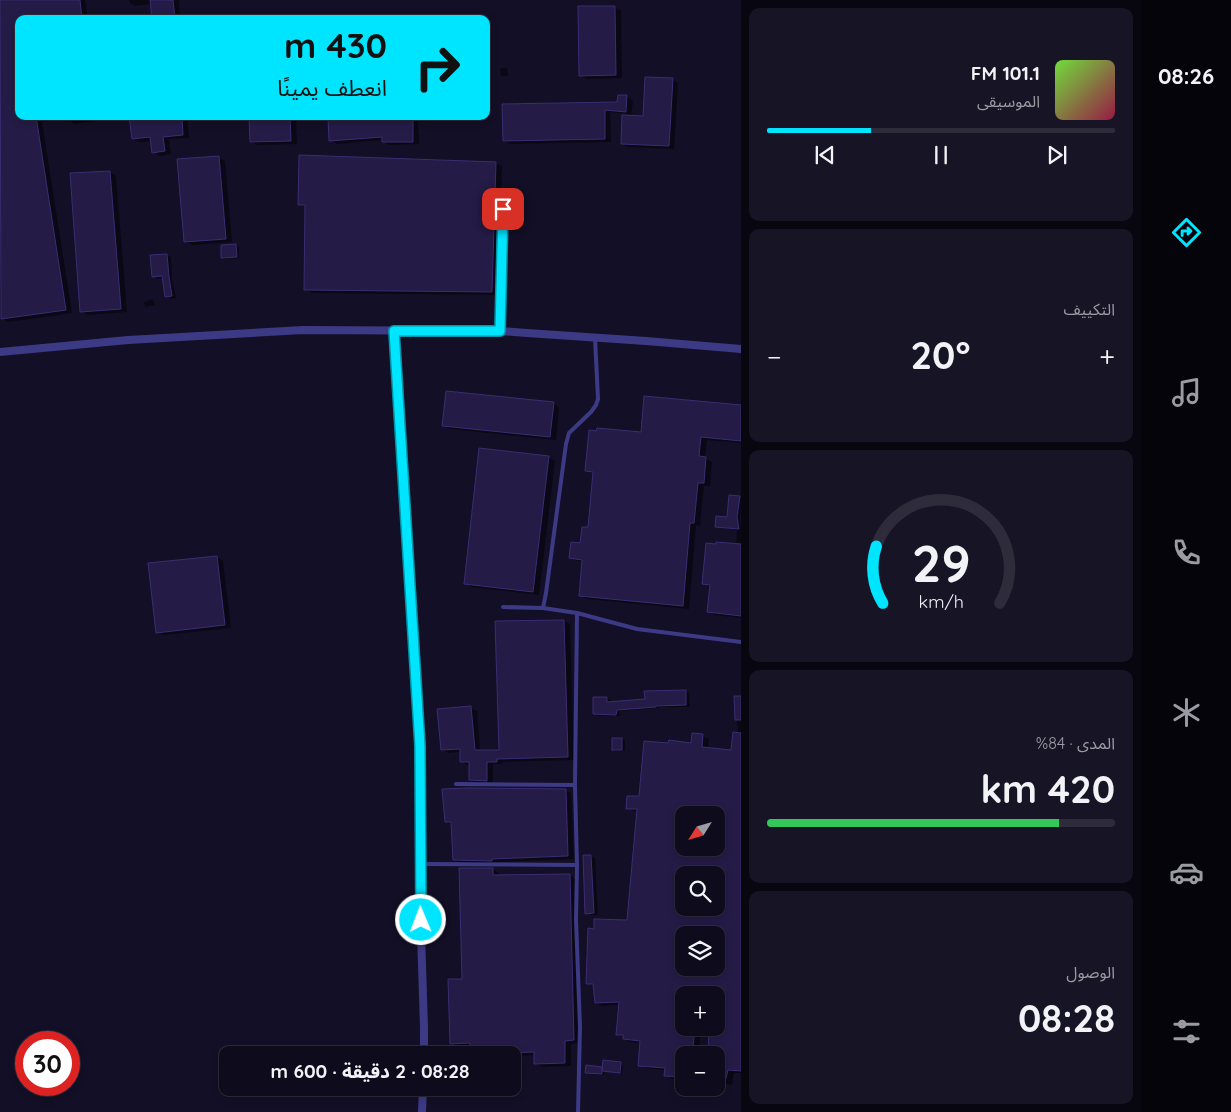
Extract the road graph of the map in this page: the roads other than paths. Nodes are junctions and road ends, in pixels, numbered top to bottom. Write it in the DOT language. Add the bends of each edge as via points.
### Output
graph roads {
  1 [pos="503,209"];
  2 [pos="394,331"];
  3 [pos="500,331"];
  4 [pos="595,338"];
  5 [pos="741,349"];
  6 [pos="0,352"];
  7 [pos="503,607"];
  8 [pos="543,608"];
  9 [pos="577,613"];
  10 [pos="741,642"];
  11 [pos="456,784"];
  12 [pos="575,785"];
  13 [pos="421,864"];
  14 [pos="577,865"];
  15 [pos="424,1046"];
  16 [pos="423,1096"];
  17 [pos="422,1112"];
  18 [pos="578,1112"];
  1 -- 3 [label="lane"];
  2 -- 3 [label="street"];
  2 -- 6 [label="street" via="294,331 128,340"];
  2 -- 13 [label="street" via="420,746"];
  3 -- 4 [label="street"];
  4 -- 5 [label="street"];
  4 -- 8 [label="lane" via="598,398 591,412 569,433 566,444"];
  7 -- 8 [label="lane"];
  8 -- 9 [label="lane"];
  9 -- 10 [label="lane" via="637,629"];
  9 -- 12 [label="lane"];
  11 -- 12 [label="lane"];
  12 -- 14 [label="lane"];
  13 -- 14 [label="lane"];
  13 -- 15 [label="street"];
  14 -- 18 [label="lane"];
  16 -- 17 [label="street"];
}
